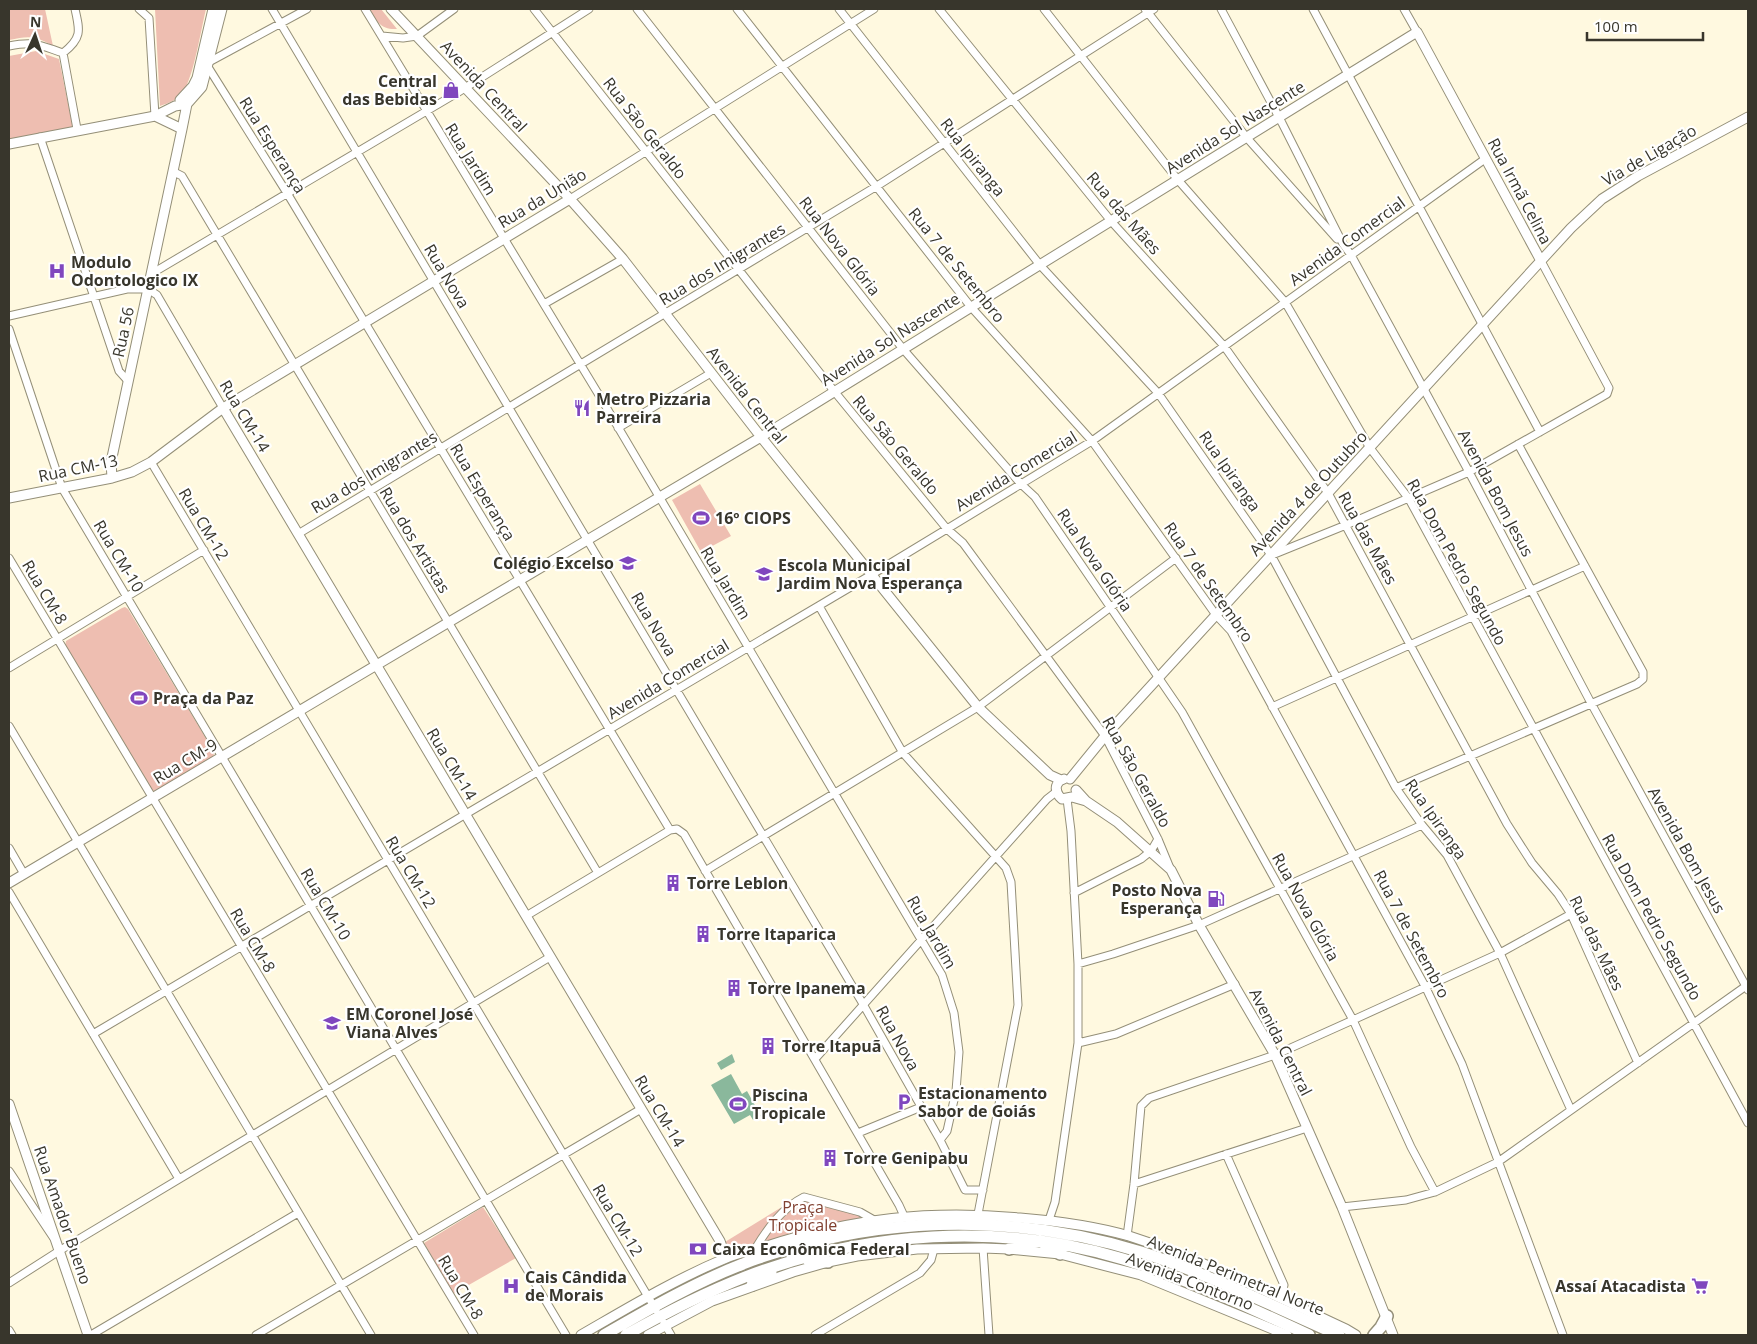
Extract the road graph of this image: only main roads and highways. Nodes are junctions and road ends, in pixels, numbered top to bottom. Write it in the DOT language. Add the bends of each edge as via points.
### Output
graph roads {
  1 [pos="1040,1241"];
  2 [pos="1009,1249"];
  3 [pos="1060,1254"];
  4 [pos="802,1259"];
  5 [pos="828,1262"];
  6 [pos="781,1265"];
  7 [pos="752,1285"];
  8 [pos="656,1311"];
  9 [pos="1387,1316"];
  10 [pos="604,1335"];
  11 [pos="626,1335"];
  12 [pos="1309,1335"];
  13 [pos="1339,1335"];
  14 [pos="1374,1335"];
  1 -- 2 [label="highway"];
  1 -- 3 [label="highway"];
  1 -- 4 [label="highway, Avenida Perimetral Norte" via="967,1235 916,1238 841,1249"];
  1 -- 12 [label="highway, Avenida Perimetral Norte" via="1090,1250 1156,1270"];
  4 -- 5 [label="highway"];
  4 -- 6 [label="highway, Avenida Perimetral Norte"];
  6 -- 7 [label="highway"];
  6 -- 8 [label="highway, Avenida Perimetral Norte"];
  8 -- 10 [label="highway, Avenida Perimetral Norte"];
  8 -- 11 [label="highway, Avenida Perimetral Norte"];
  8 -- 13 [label="highway, Avenida Perimetral Norte" via="744,1263 827,1239 924,1225 975,1224 1054,1232 1141,1253 1185,1268"];
  9 -- 14 [label="highway"];
}
